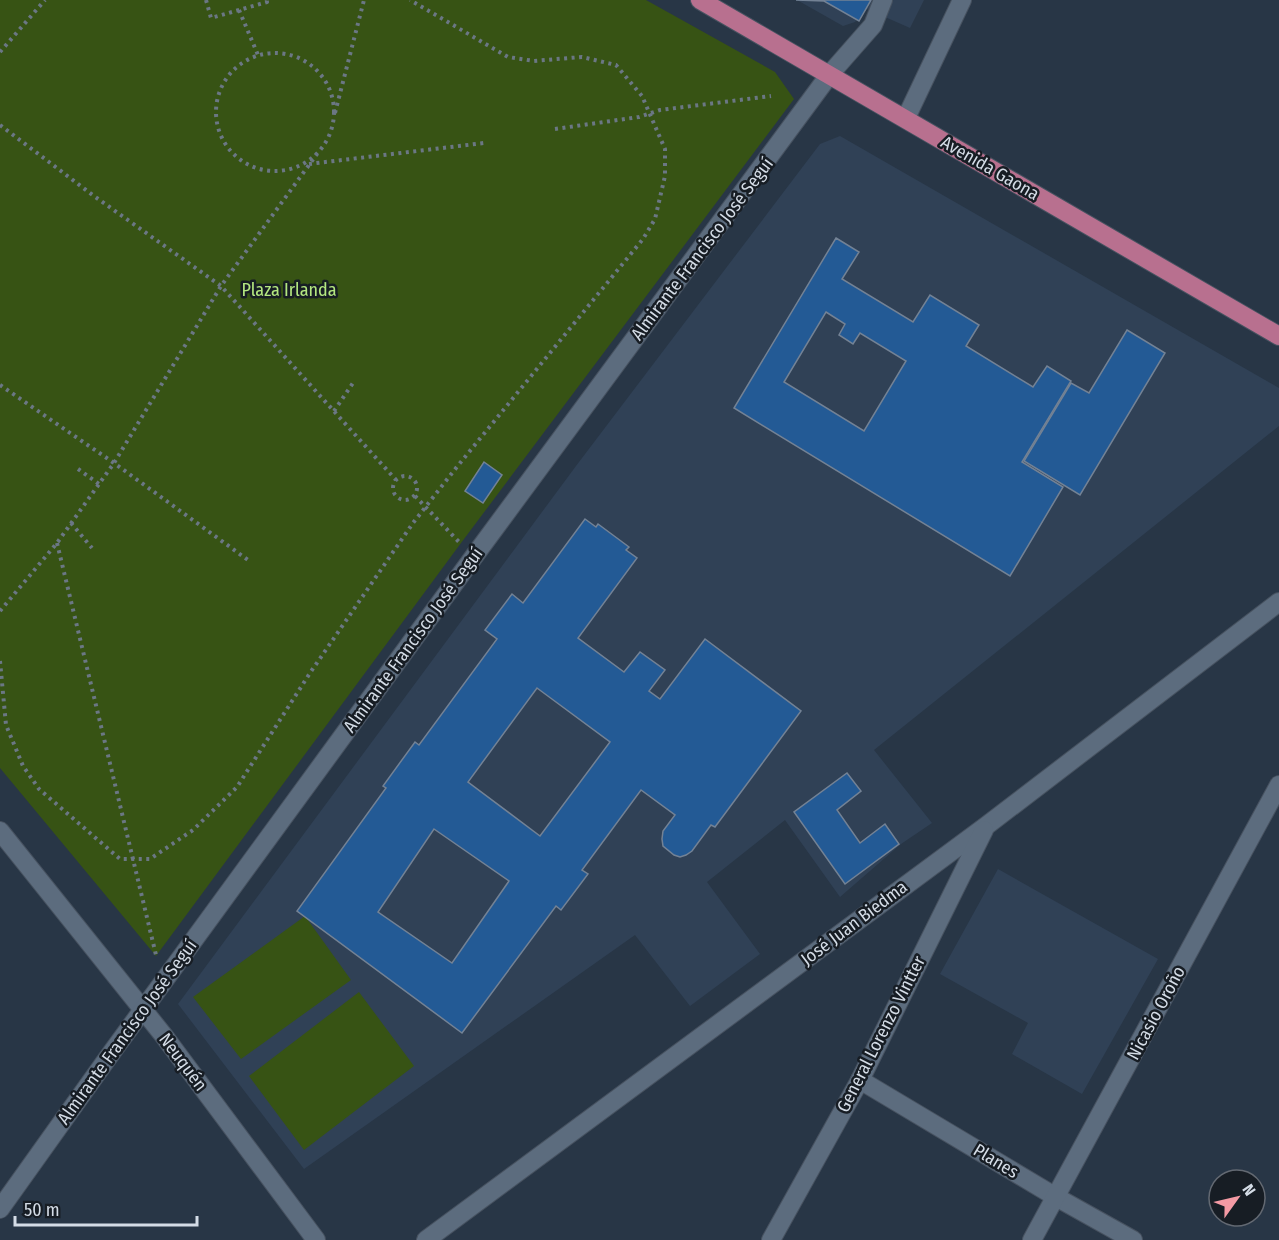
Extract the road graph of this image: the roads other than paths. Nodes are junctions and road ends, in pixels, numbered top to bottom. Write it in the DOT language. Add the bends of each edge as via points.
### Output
graph roads {
  1 [pos="700,0"];
  2 [pos="883,0"];
  3 [pos="962,0"];
  4 [pos="830,74"];
  5 [pos="906,118"];
  6 [pos="1279,336"];
  7 [pos="1279,602"];
  8 [pos="1279,785"];
  9 [pos="986,826"];
  10 [pos="0,831"];
  11 [pos="143,1010"];
  12 [pos="860,1080"];
  13 [pos="1056,1197"];
  14 [pos="0,1209"];
  15 [pos="316,1240"];
  16 [pos="426,1240"];
  17 [pos="771,1240"];
  18 [pos="1032,1240"];
  19 [pos="1133,1240"];
  1 -- 4 [label="main road, Avenida Gaona"];
  2 -- 4 [label="street, Almirante Francisco José Seguí" via="873,25"];
  3 -- 5 [label="street"];
  4 -- 5 [label="main road, Avenida Gaona"];
  4 -- 11 [label="street, Almirante Francisco José Seguí"];
  5 -- 6 [label="main road, Avenida Gaona"];
  7 -- 9 [label="street, José Juan Biedma"];
  8 -- 13 [label="street, Nicasio Oroño"];
  9 -- 12 [label="street, General Lorenzo Vintter"];
  9 -- 16 [label="street, José Juan Biedma"];
  10 -- 11 [label="street, Neuquén"];
  11 -- 14 [label="street, Almirante Francisco José Seguí"];
  11 -- 15 [label="street, Neuquén"];
  12 -- 13 [label="street, Planes"];
  12 -- 17 [label="street, General Lorenzo Vintter"];
  13 -- 18 [label="street, Nicasio Oroño"];
  13 -- 19 [label="street, Planes"];
}
